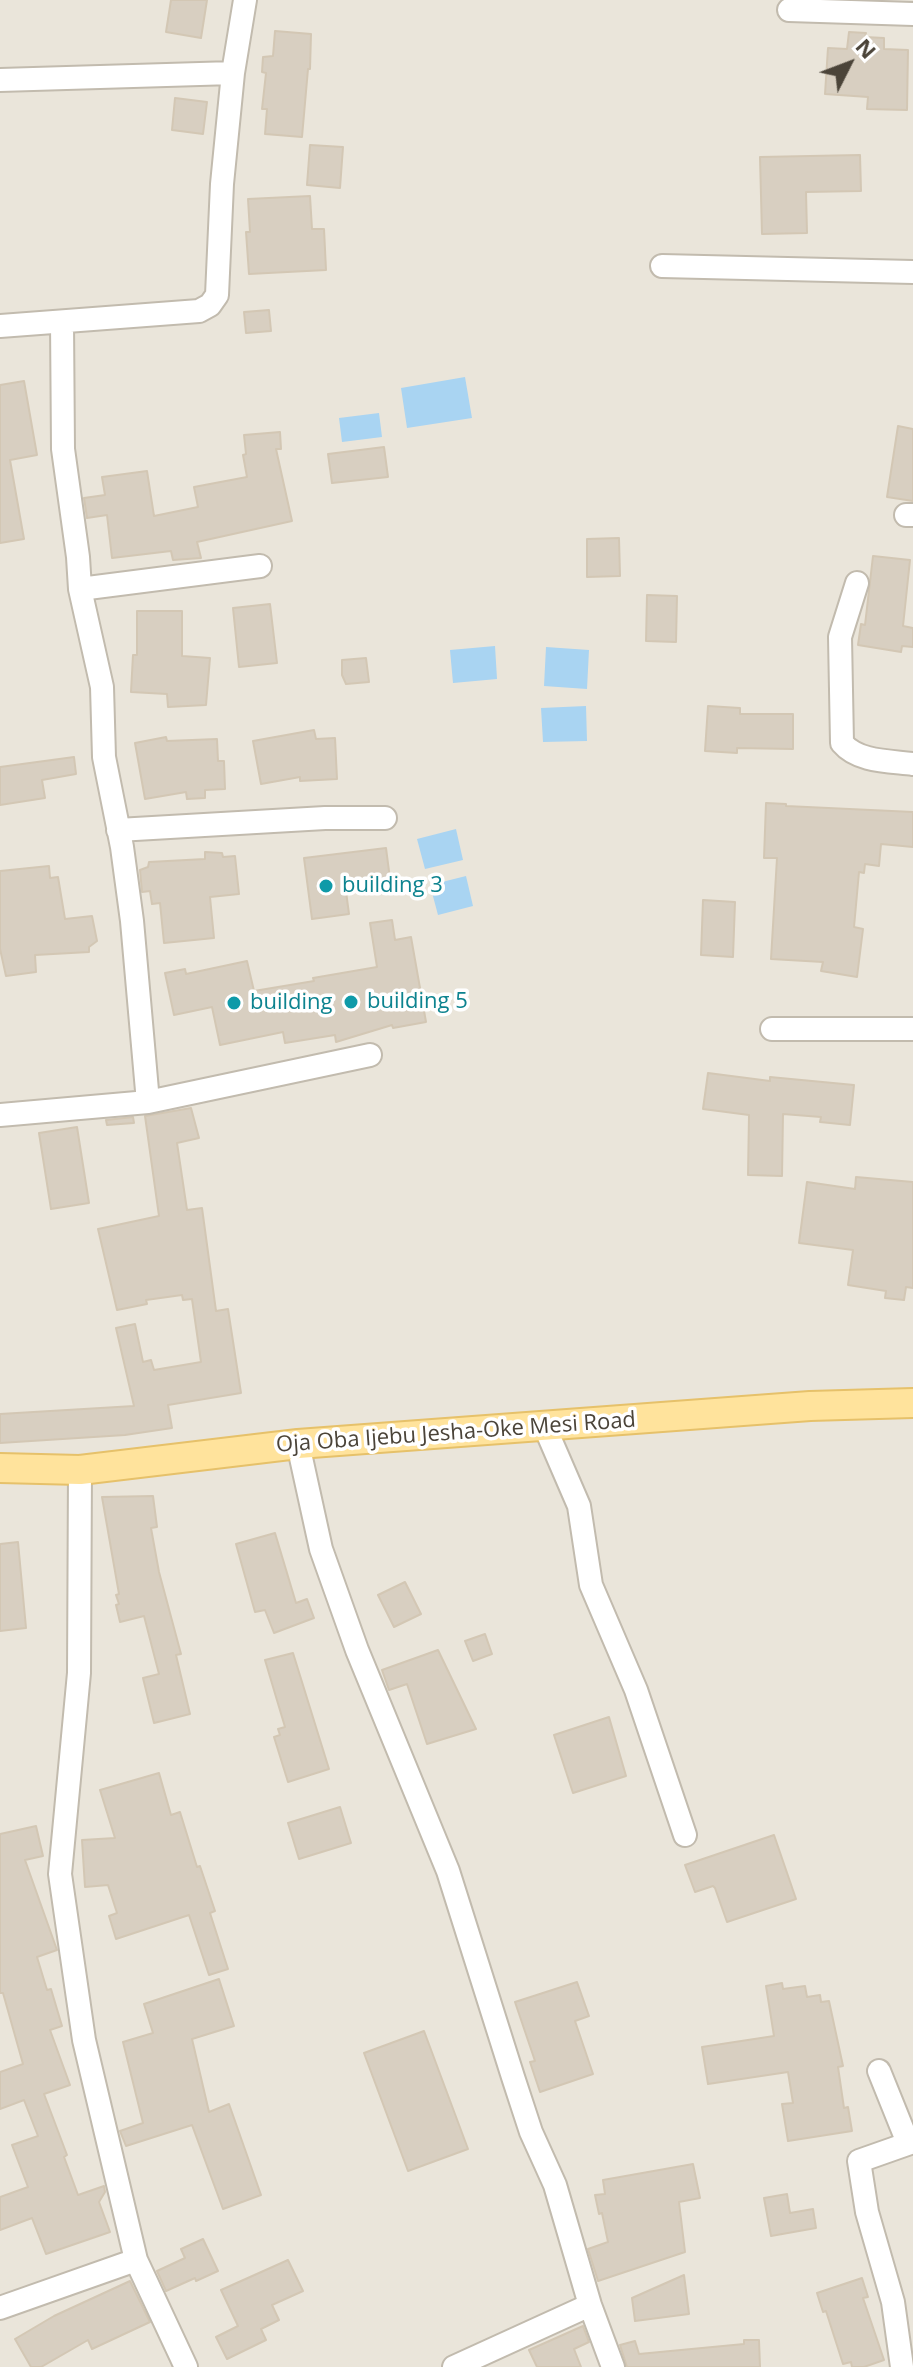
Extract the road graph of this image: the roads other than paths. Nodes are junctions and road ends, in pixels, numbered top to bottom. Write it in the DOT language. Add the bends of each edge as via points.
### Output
graph roads {
  1 [pos="245,0"];
  2 [pos="789,10"];
  3 [pos="913,14"];
  4 [pos="233,73"];
  5 [pos="0,80"];
  6 [pos="662,266"];
  7 [pos="913,272"];
  8 [pos="62,322"];
  9 [pos="0,326"];
  10 [pos="260,566"];
  11 [pos="857,583"];
  12 [pos="80,589"];
  13 [pos="913,764"];
  14 [pos="385,818"];
  15 [pos="118,830"];
  16 [pos="772,1029"];
  17 [pos="913,1029"];
  18 [pos="370,1055"];
  19 [pos="148,1102"];
  20 [pos="0,1115"];
  21 [pos="913,1403"];
  22 [pos="544,1425"];
  23 [pos="298,1444"];
  24 [pos="0,1468"];
  25 [pos="80,1470"];
  26 [pos="685,1835"];
  27 [pos="879,2071"];
  28 [pos="911,2143"];
  29 [pos="136,2260"];
  30 [pos="590,2305"];
  31 [pos="0,2308"];
  32 [pos="186,2367"];
  33 [pos="454,2367"];
  34 [pos="613,2367"];
  35 [pos="902,2367"];
  1 -- 4 [label="street"];
  2 -- 3 [label="street"];
  4 -- 5 [label="street"];
  4 -- 8 [label="street" via="217,295 199,311"];
  6 -- 7 [label="street"];
  8 -- 9 [label="street"];
  8 -- 12 [label="street" via="63,449"];
  10 -- 12 [label="street"];
  11 -- 13 [label="street" via="840,637 842,743 864,757"];
  12 -- 15 [label="street" via="102,687 104,757"];
  14 -- 15 [label="street"];
  15 -- 19 [label="street"];
  16 -- 17 [label="street"];
  18 -- 19 [label="street"];
  19 -- 20 [label="street"];
  21 -- 22 [label="main road, Oja Oba Ijebu Jesha-Oke Mesi Road"];
  22 -- 23 [label="main road, Oja Oba Ijebu Jesha-Oke Mesi Road"];
  22 -- 26 [label="street" via="579,1506 591,1585 636,1690"];
  23 -- 25 [label="main road, Oja Oba Ijebu Jesha-Oke Mesi Road"];
  23 -- 30 [label="street" via="321,1549 448,1871 531,2132 555,2185"];
  24 -- 25 [label="main road, Oja Oba Ijebu Jesha-Oke Mesi Road"];
  25 -- 29 [label="street" via="79,1673 60,1874 84,2040"];
  27 -- 28 [label="street"];
  28 -- 35 [label="street" via="859,2161 867,2212 893,2302"];
  29 -- 31 [label="street"];
  29 -- 32 [label="street"];
  30 -- 33 [label="street"];
  30 -- 34 [label="street"];
}
